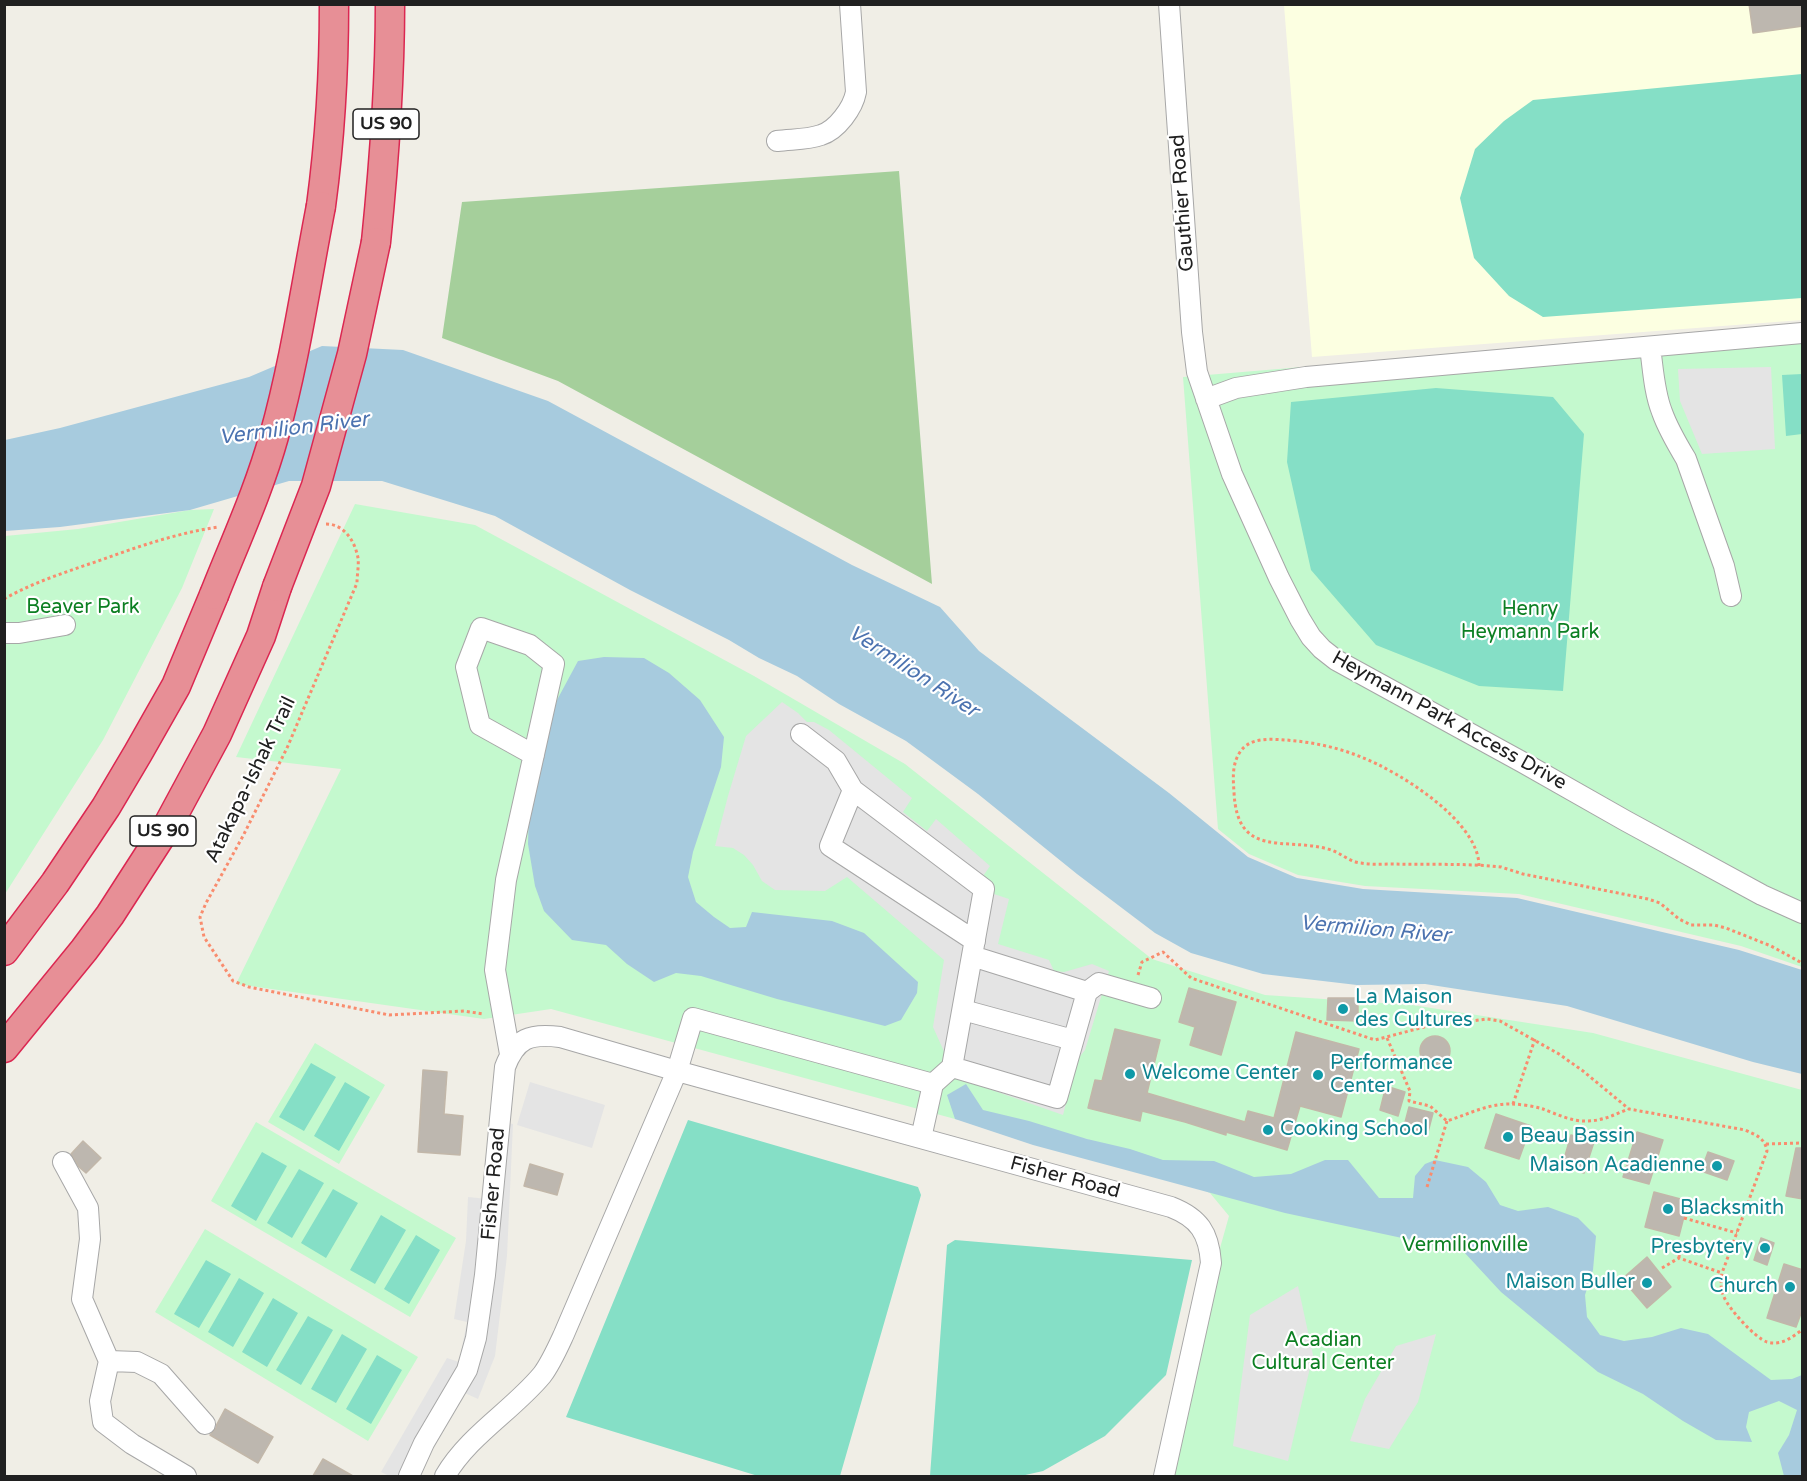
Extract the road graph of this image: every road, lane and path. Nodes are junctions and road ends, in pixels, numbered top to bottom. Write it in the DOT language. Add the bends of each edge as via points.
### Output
graph roads {
  1 [pos="334,4"];
  2 [pos="390,4"];
  3 [pos="850,4"];
  4 [pos="1168,4"];
  5 [pos="777,141"];
  6 [pos="1803,333"];
  7 [pos="1650,347"];
  8 [pos="1206,399"];
  9 [pos="323,523"];
  10 [pos="225,526"];
  11 [pos="1731,596"];
  12 [pos="4,599"];
  13 [pos="65,625"];
  14 [pos="4,633"];
  15 [pos="801,734"];
  16 [pos="534,755"];
  17 [pos="853,790"];
  18 [pos="1479,866"];
  19 [pos="1803,913"];
  20 [pos="974,949"];
  21 [pos="4,951"];
  22 [pos="1803,963"];
  23 [pos="1087,992"];
  24 [pos="1142,995"];
  25 [pos="963,1010"];
  26 [pos="504,1017"];
  27 [pos="1387,1038"];
  28 [pos="1535,1039"];
  29 [pos="1073,1040"];
  30 [pos="4,1048"];
  31 [pos="510,1054"];
  32 [pos="952,1067"];
  33 [pos="677,1071"];
  34 [pos="933,1084"];
  35 [pos="1513,1104"];
  36 [pos="1629,1109"];
  37 [pos="1448,1121"];
  38 [pos="921,1138"];
  39 [pos="1803,1143"];
  40 [pos="1766,1144"];
  41 [pos="63,1162"];
  42 [pos="1427,1187"];
  43 [pos="1684,1218"];
  44 [pos="1737,1233"];
  45 [pos="1680,1242"];
  46 [pos="1679,1258"];
  47 [pos="1662,1268"];
  48 [pos="1722,1273"];
  49 [pos="1803,1330"];
  50 [pos="110,1361"];
  51 [pos="205,1424"];
  52 [pos="186,1476"];
  53 [pos="409,1476"];
  54 [pos="445,1476"];
  55 [pos="1164,1476"];
  1 -- 21 [label="highway, US 90, bridge" via="334,68 321,206 288,380 256,491 176,687 106,807"];
  2 -- 30 [label="highway, US 90, bridge" via="384,168 376,242 352,354 316,486 261,636 217,734 168,825 97,933"];
  3 -- 5 [label="street" via="855,100 824,134"];
  4 -- 8 [label="street, Gauthier Road" via="1192,332 1197,372"];
  6 -- 7 [label="street"];
  7 -- 8 [label="street" via="1306,377 1236,388"];
  7 -- 11 [label="street" via="1661,411 1686,459"];
  8 -- 19 [label="street, Heymann Park Access Drive" via="1232,474 1279,578 1311,637 1322,649 1637,827"];
  9 -- 26 [label="path, Atakapa-Ishak Trail" via="333,524 350,536 358,559 357,583 286,748 206,903 200,917 204,937 233,981 249,987 389,1015 464,1011"];
  10 -- 12 [label="path" via="136,547 46,579"];
  13 -- 14 [label="street"];
  15 -- 17 [label="street" via="836,761"];
  16 -- 16 [label="street" via="480,725 466,667 481,628 530,645 554,664"];
  16 -- 26 [label="street" via="504,892 495,970"];
  17 -- 20 [label="street" via="984,889"];
  17 -- 20 [label="street" via="831,846"];
  18 -- 18 [label="path" via="1360,863 1328,849 1271,844 1258,839 1247,831 1238,813 1235,763 1241,751 1253,742 1267,739 1310,743 1360,756 1392,771 1451,815 1474,843"];
  18 -- 22 [label="path" via="1501,867 1660,903 1691,925 1726,928"];
  20 -- 23 [label="street"];
  20 -- 25 [label="street"];
  23 -- 24 [label="street" via="1099,982"];
  23 -- 29 [label="street"];
  24 -- 27 [label="path" via="1142,962 1163,952 1191,978 1366,1038"];
  25 -- 29 [label="street"];
  25 -- 32 [label="street"];
  26 -- 31 [label="street"];
  27 -- 28 [label="path" via="1424,1027 1487,1019 1500,1021"];
  27 -- 37 [label="path" via="1410,1090 1409,1101 1430,1106"];
  28 -- 35 [label="path"];
  28 -- 36 [label="path" via="1583,1071"];
  29 -- 32 [label="street" via="1056,1098"];
  31 -- 33 [label="street, Fisher Road" via="527,1039 560,1037"];
  31 -- 53 [label="street, Fisher Road" via="505,1067 476,1338 467,1370"];
  32 -- 34 [label="street"];
  33 -- 34 [label="street" via="693,1018"];
  33 -- 38 [label="street, Fisher Road"];
  33 -- 54 [label="street" via="553,1356 527,1391 479,1435"];
  34 -- 38 [label="street"];
  35 -- 36 [label="path" via="1586,1122"];
  35 -- 37 [label="path" via="1478,1109"];
  36 -- 40 [label="path" via="1745,1130 1758,1135"];
  37 -- 42 [label="path"];
  38 -- 55 [label="street, Fisher Road" via="1171,1207 1191,1217 1204,1231 1211,1251 1210,1274"];
  39 -- 40 [label="path"];
  40 -- 44 [label="path" via="1766,1157"];
  41 -- 50 [label="street" via="88,1208 90,1239 82,1299"];
  43 -- 44 [label="path"];
  44 -- 48 [label="path"];
  45 -- 46 [label="path"];
  46 -- 47 [label="path"];
  46 -- 48 [label="path"];
  48 -- 49 [label="path" via="1724,1296 1743,1322 1761,1337 1779,1342"];
  50 -- 51 [label="street" via="137,1362 161,1374"];
  50 -- 52 [label="street" via="100,1401 103,1422"];
}
